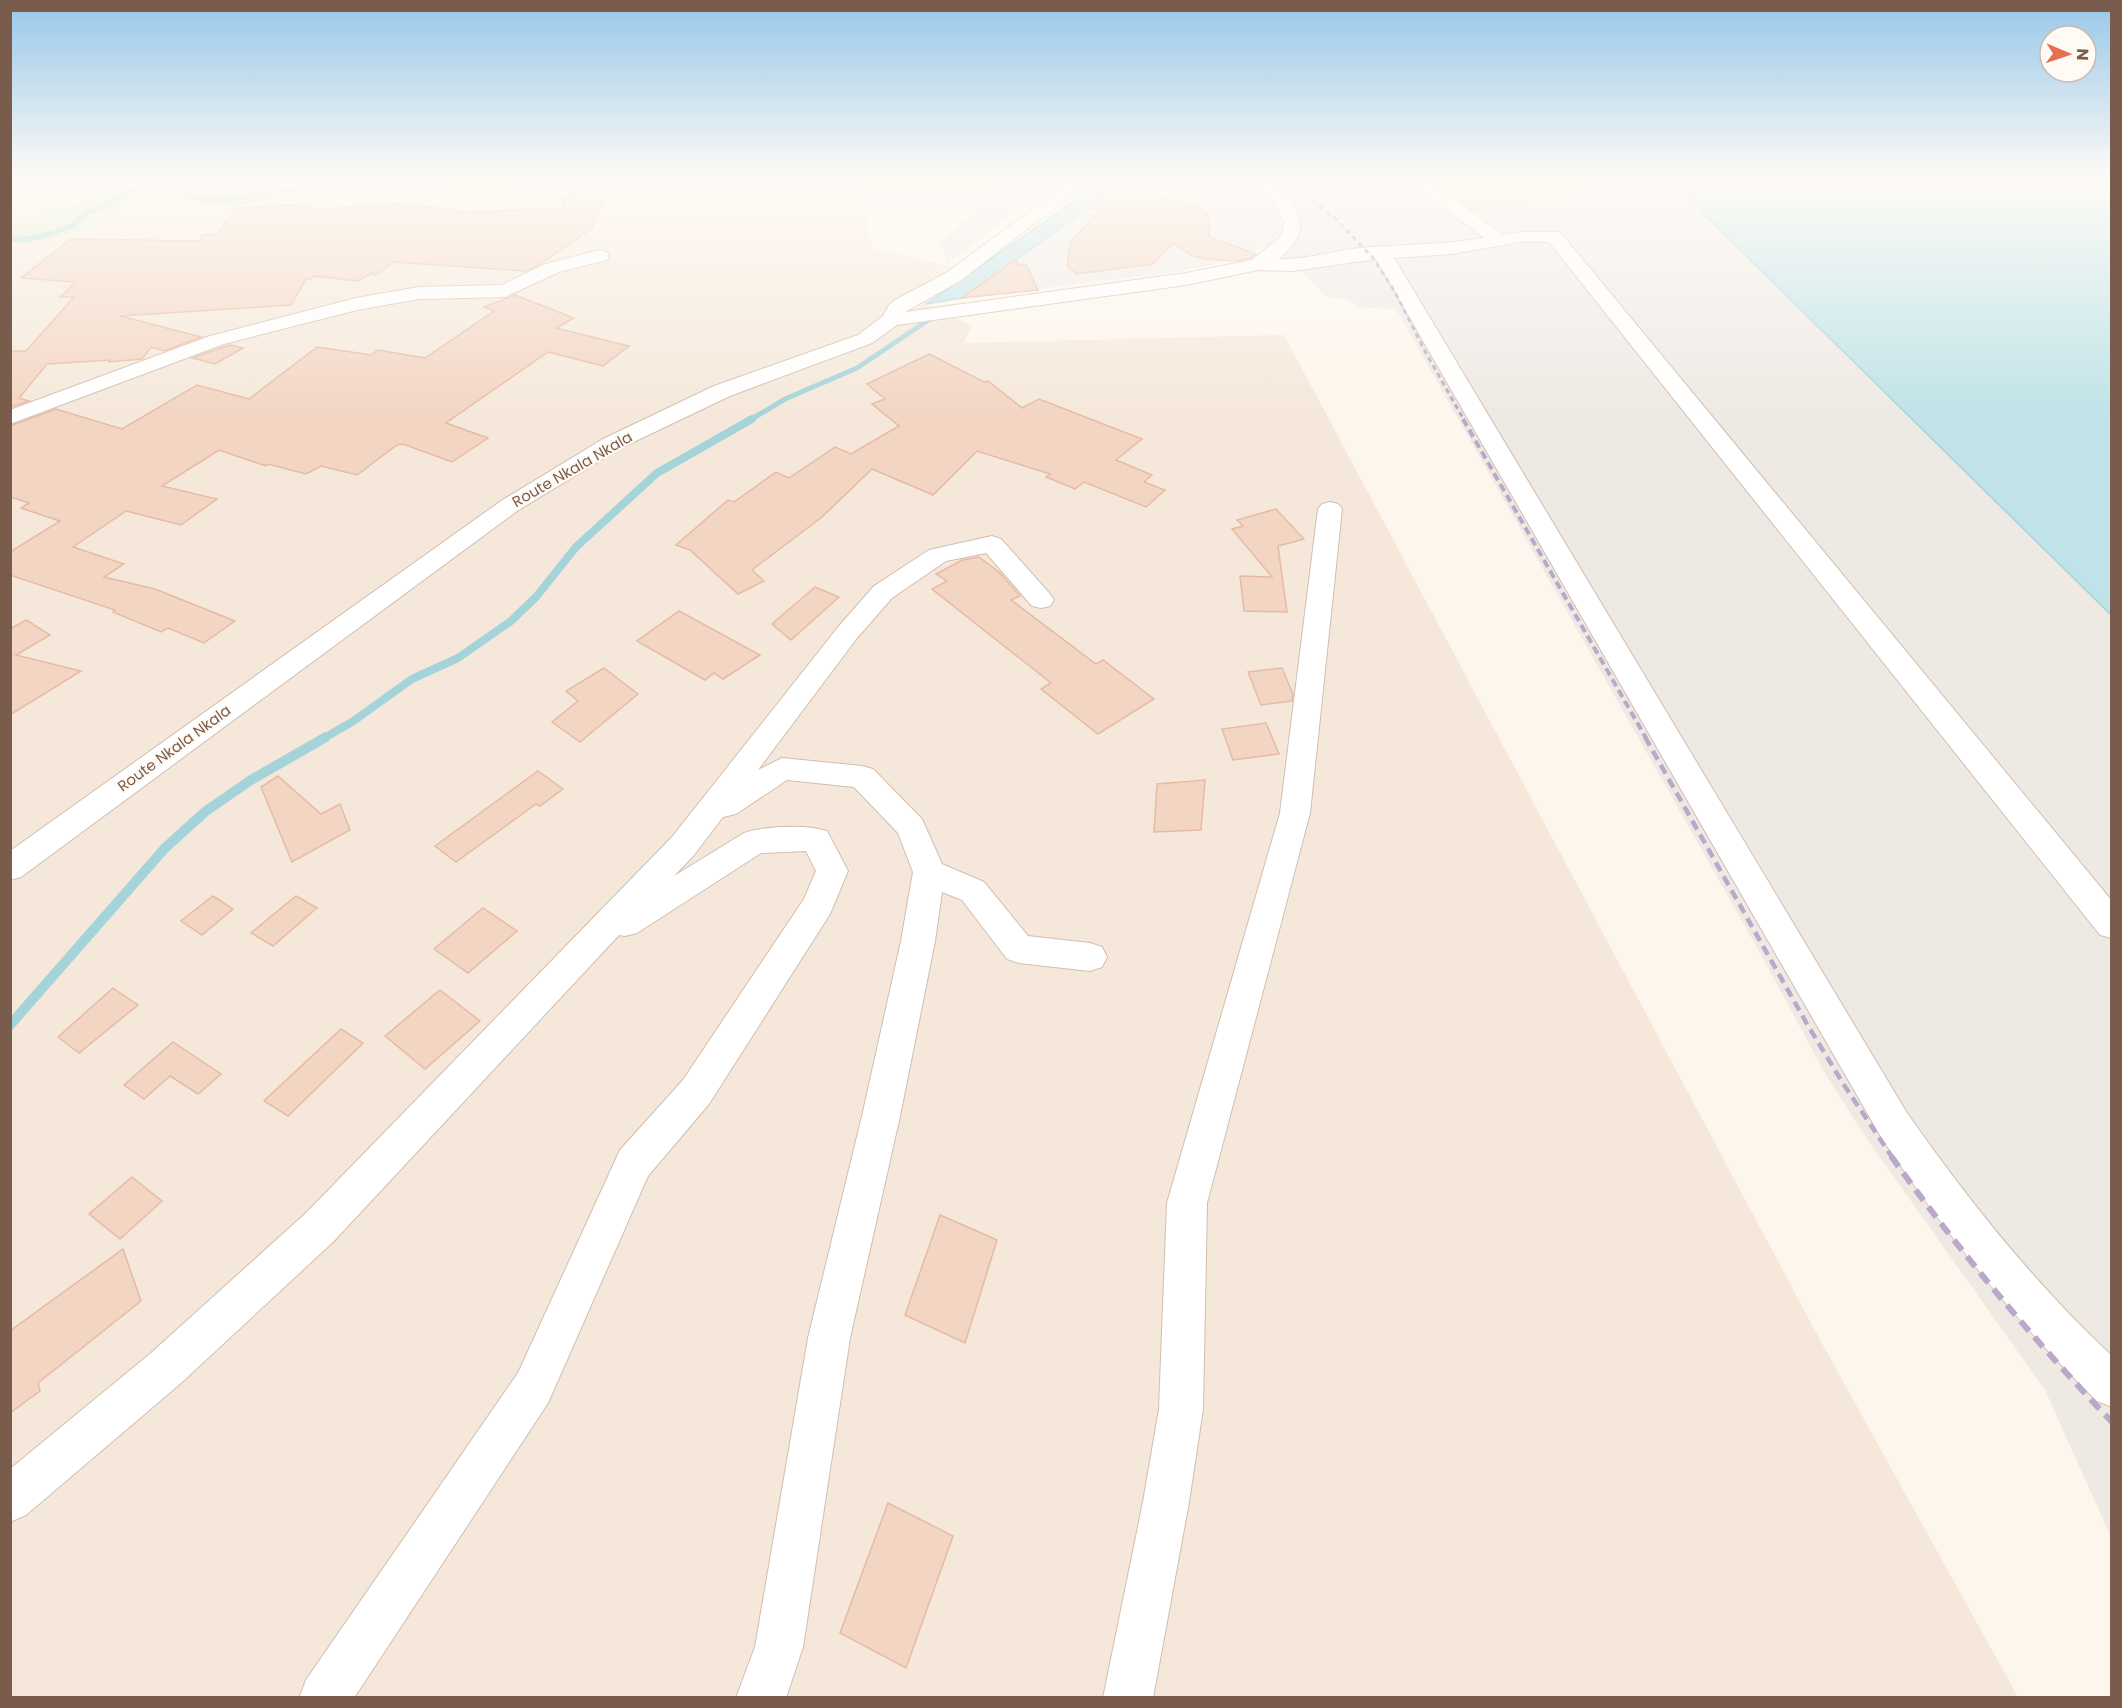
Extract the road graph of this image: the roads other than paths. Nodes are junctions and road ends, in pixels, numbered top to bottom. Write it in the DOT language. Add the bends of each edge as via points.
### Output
graph roads {
  1 [pos="593,258"];
  2 [pos="979,258"];
  3 [pos="1267,258"];
  4 [pos="1347,258"];
  5 [pos="1385,258"];
  6 [pos="1572,258"];
  7 [pos="1258,264"];
  8 [pos="891,320"];
  9 [pos="10,418"];
  10 [pos="1330,509"];
  11 [pos="1041,600"];
  12 [pos="702,821"];
  13 [pos="10,868"];
  14 [pos="929,872"];
  15 [pos="2112,925"];
  16 [pos="586,947"];
  17 [pos="1090,957"];
  18 [pos="2112,1386"];
  19 [pos="10,1499"];
  20 [pos="324,1698"];
  21 [pos="761,1698"];
  22 [pos="1128,1698"];
  1 -- 9 [label="street" via="552,268 505,291 419,293 268,326 218,340"];
  2 -- 8 [label="street" via="953,277 902,304"];
  3 -- 7 [label="street"];
  4 -- 7 [label="street" via="1294,265"];
  5 -- 18 [label="street" via="1894,1125 1925,1172 2002,1271"];
  6 -- 15 [label="street"];
  7 -- 8 [label="street, Route Nkala Nkala" via="1186,279"];
  8 -- 13 [label="street, Route Nkala Nkala" via="865,339 722,391 611,444 509,506"];
  10 -- 22 [label="street" via="1295,813 1187,1203 1181,1409"];
  11 -- 12 [label="street" via="992,544 938,555 883,592"];
  12 -- 14 [label="street" via="782,769 862,777 911,827"];
  12 -- 16 [label="street"];
  14 -- 17 [label="street" via="973,891 1019,949"];
  14 -- 21 [label="street" via="881,1116 828,1338 779,1647"];
  16 -- 19 [label="street" via="320,1227 166,1368"];
  16 -- 20 [label="street" via="756,842 816,839 832,871 818,905 696,1092 634,1163 533,1388"];
}
